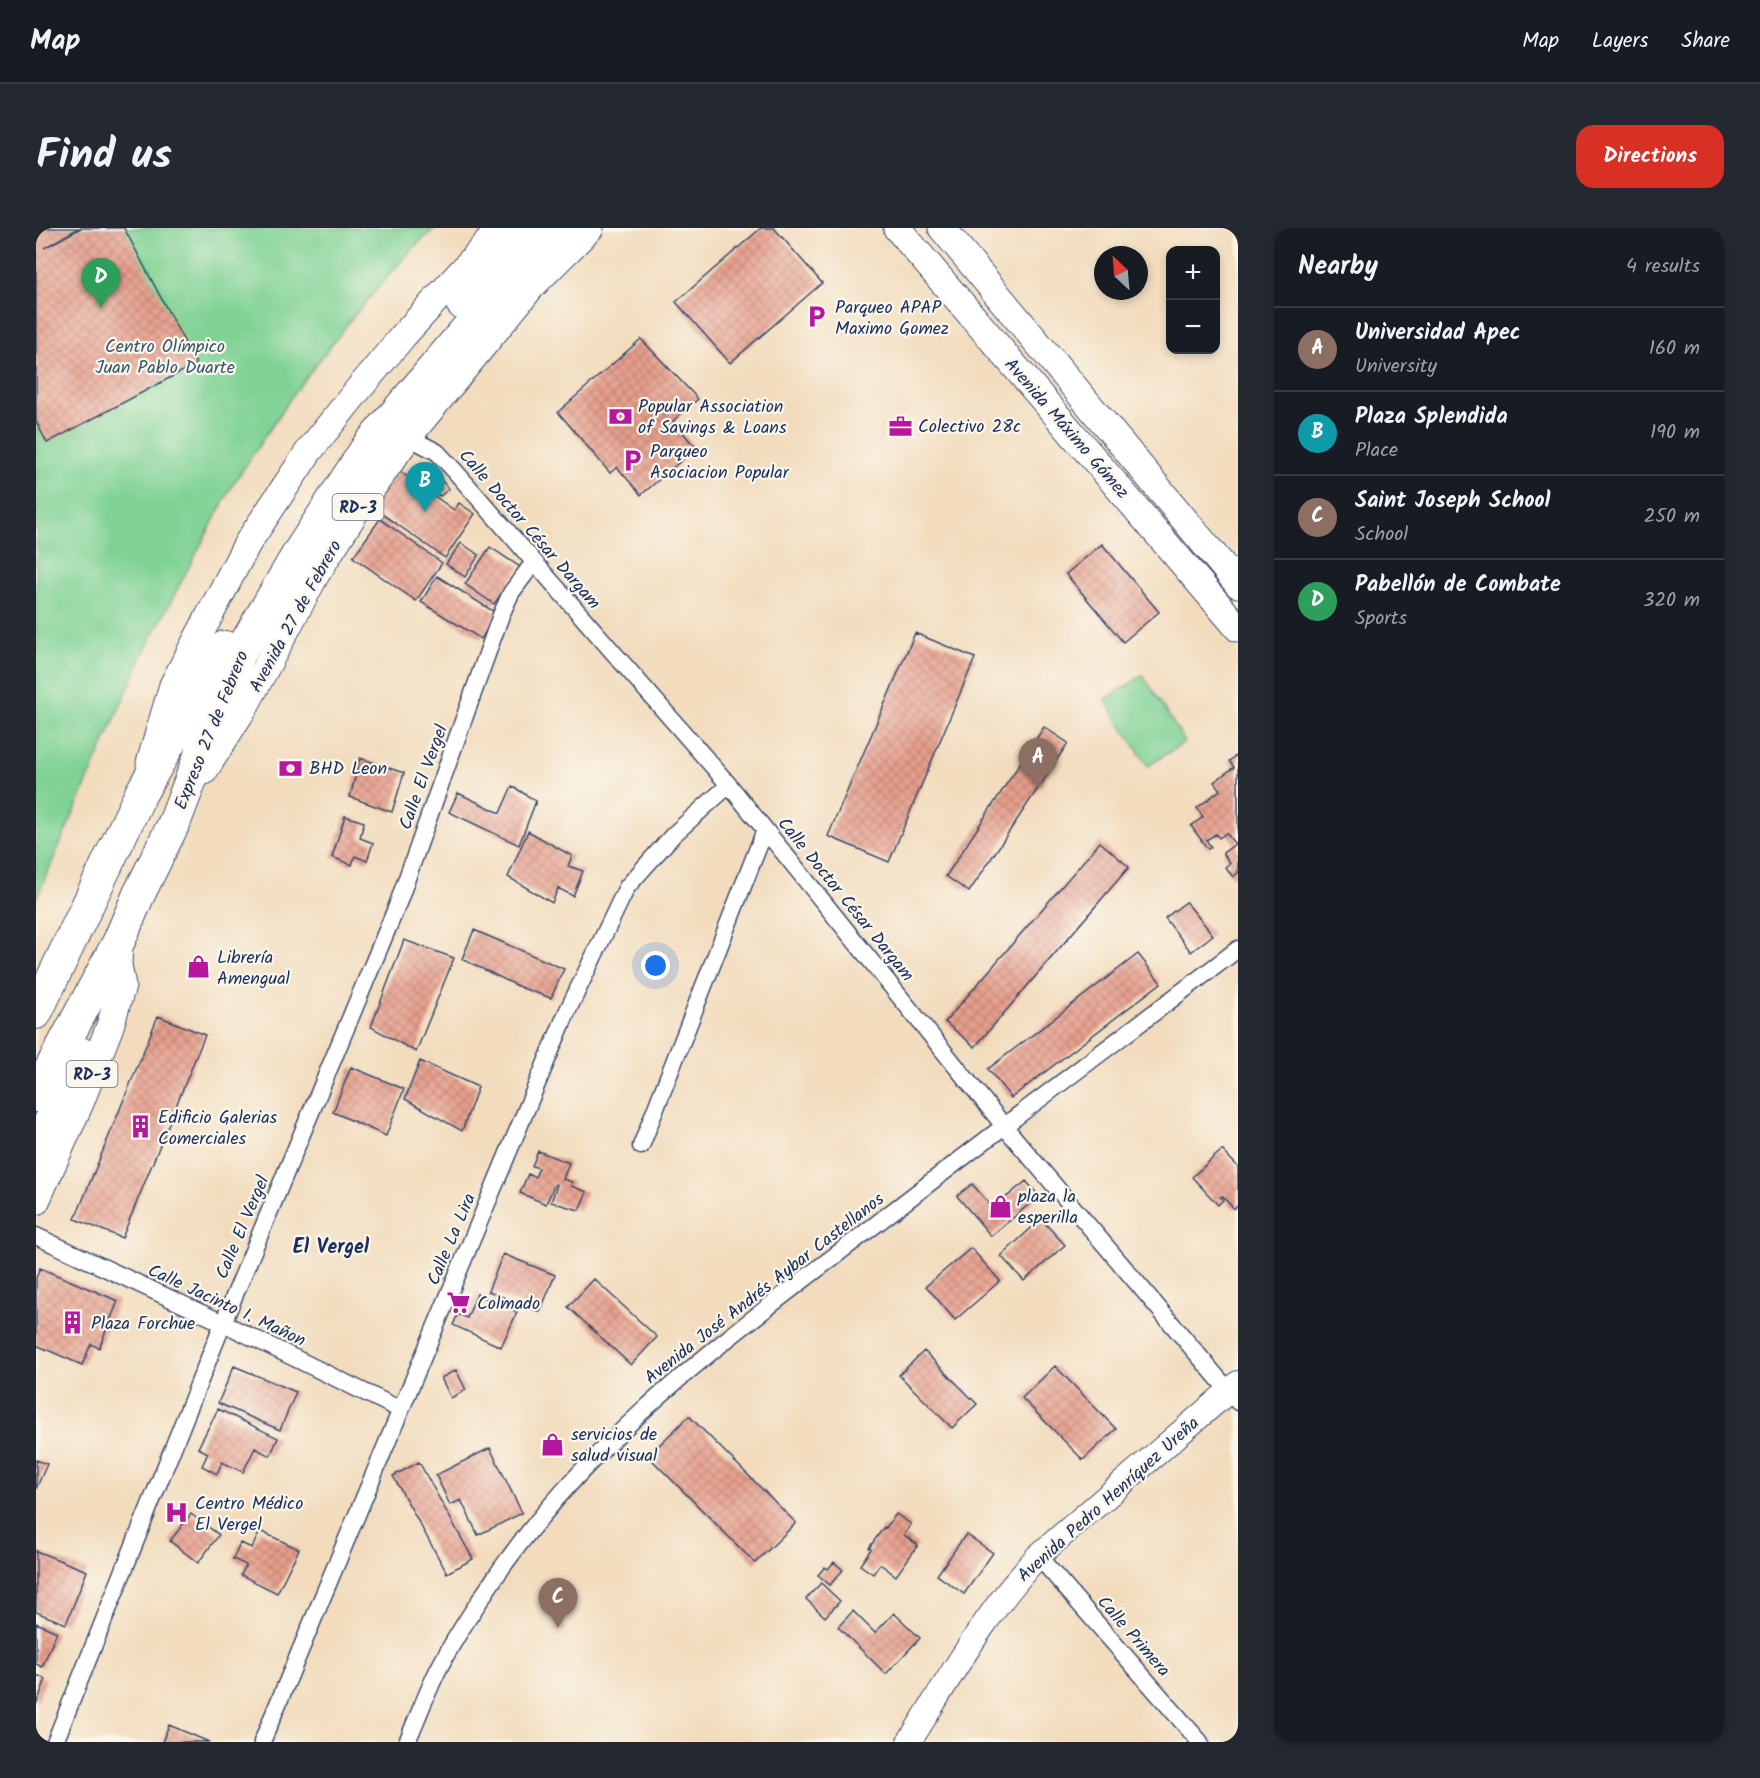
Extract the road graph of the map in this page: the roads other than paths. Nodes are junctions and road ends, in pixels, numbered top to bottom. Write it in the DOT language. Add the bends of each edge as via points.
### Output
graph roads {
  1 [pos="501,228"];
  2 [pos="534,228"];
  3 [pos="567,228"];
  4 [pos="590,228"];
  5 [pos="897,228"];
  6 [pos="942,228"];
  7 [pos="408,437"];
  8 [pos="534,562"];
  9 [pos="1238,584"];
  10 [pos="1238,628"];
  11 [pos="729,785"];
  12 [pos="141,793"];
  13 [pos="175,821"];
  14 [pos="765,830"];
  15 [pos="1238,949"];
  16 [pos="118,953"];
  17 [pos="36,1013"];
  18 [pos="36,1096"];
  19 [pos="1004,1126"];
  20 [pos="641,1146"];
  21 [pos="36,1154"];
  22 [pos="36,1201"];
  23 [pos="36,1236"];
  24 [pos="223,1323"];
  25 [pos="1235,1392"];
  26 [pos="401,1410"];
  27 [pos="1038,1556"];
  28 [pos="910,1741"];
  29 [pos="55,1742"];
  30 [pos="262,1742"];
  31 [pos="407,1742"];
  32 [pos="1200,1742"];
  1 -- 12 [label="main road, RD-3" via="357,391 309,451 247,544 173,685"];
  2 -- 12 [label="highway, Expreso 27 de Febrero / RD-3" via="458,308 366,419 269,564"];
  3 -- 13 [label="highway, Expreso 27 de Febrero / RD-3" via="476,318 368,446 238,656"];
  4 -- 7 [label="main road, Avenida 27 de Febrero / RD-3" via="531,287"];
  5 -- 10 [label="main road, Avenida Máximo Gómez"];
  6 -- 9 [label="main road, Avenida Máximo Gómez"];
  7 -- 8 [label="street, Calle Doctor César Dargam" via="437,452"];
  7 -- 13 [label="main road, Avenida 27 de Febrero / RD-3" via="316,574 245,706"];
  8 -- 11 [label="street, Calle Doctor César Dargam"];
  8 -- 24 [label="street, Calle El Vergel" via="511,593 501,615 397,906"];
  11 -- 14 [label="street, Calle Doctor César Dargam"];
  11 -- 26 [label="street, Calle La Lira" via="673,835 627,887 567,1012"];
  12 -- 17 [label="highway, Expreso 27 de Febrero / RD-3"];
  13 -- 16 [label="highway, Expreso 27 de Febrero / RD-3" via="139,894"];
  14 -- 19 [label="street, Calle Doctor César Dargam"];
  14 -- 20 [label="street"];
  15 -- 19 [label="street, Avenida José Andrés Aybar Castellanos"];
  16 -- 18 [label="highway, Expreso 27 de Febrero / RD-3"];
  16 -- 21 [label="highway"];
  16 -- 22 [label="main road, RD-3" via="122,986 110,1026"];
  19 -- 25 [label="street, Calle Doctor César Dargam"];
  19 -- 31 [label="street, Avenida José Andrés Aybar Castellanos" via="724,1340 630,1420 578,1472 496,1575 464,1624 437,1672"];
  23 -- 24 [label="street, Calle Jacinto I. Mañon"];
  24 -- 26 [label="street, Calle Jacinto I. Mañon"];
  24 -- 29 [label="street, Calle El Vergel"];
  25 -- 27 [label="main road, Avenida Pedro Henríquez Ureña"];
  26 -- 30 [label="street, Calle La Lira"];
  27 -- 28 [label="main road, Avenida Pedro Henríquez Ureña" via="994,1609"];
  27 -- 32 [label="street, Calle Primera"];
}
